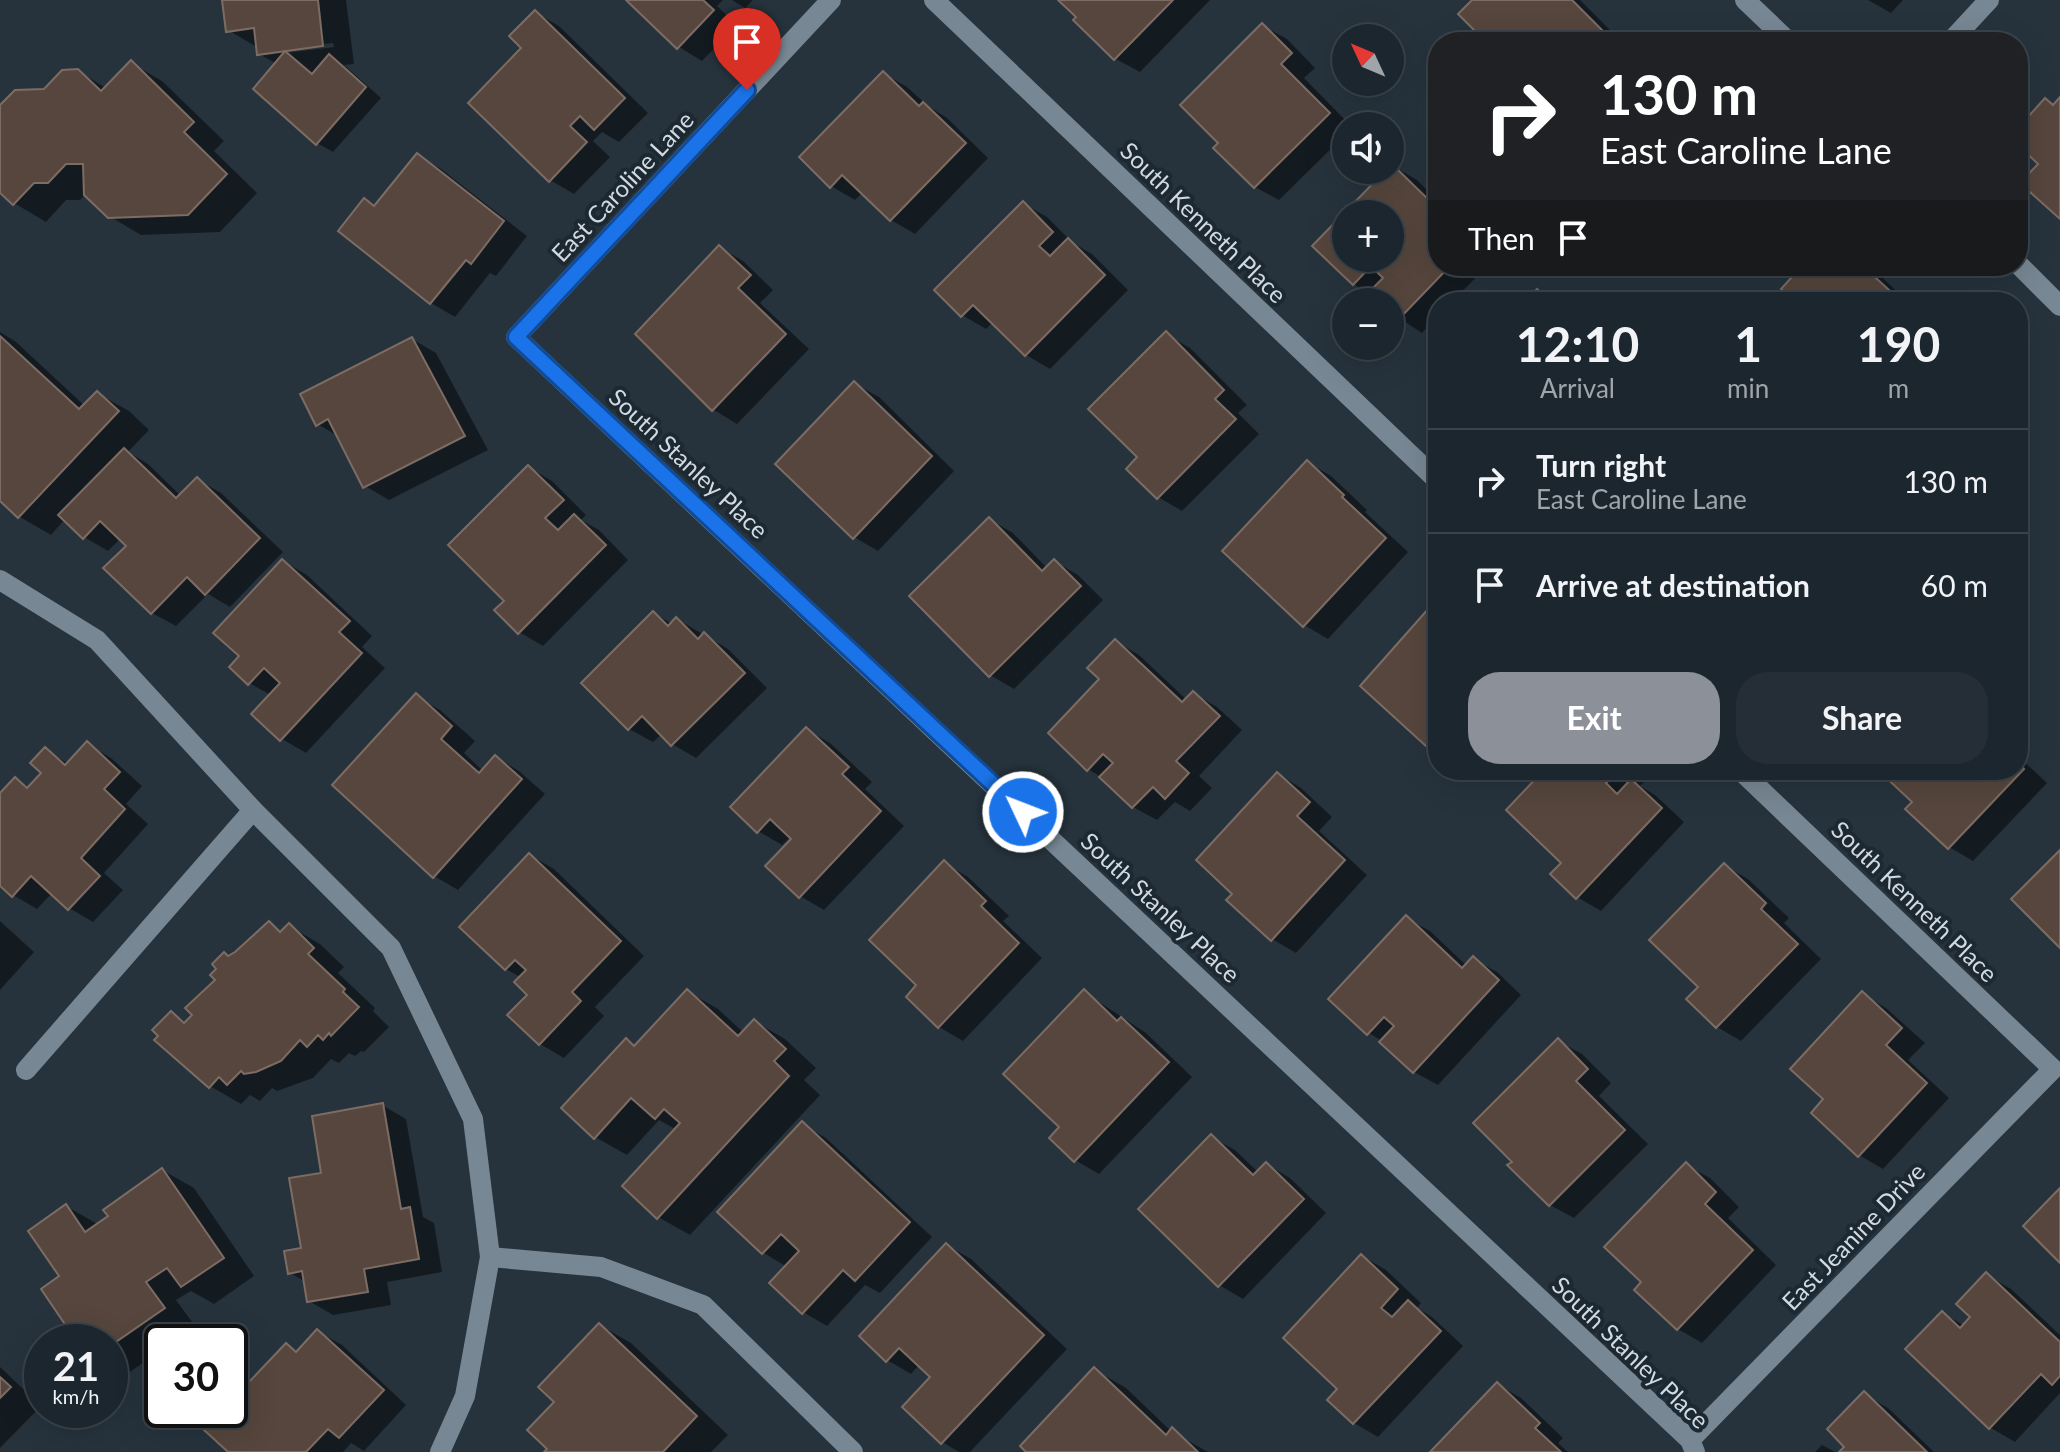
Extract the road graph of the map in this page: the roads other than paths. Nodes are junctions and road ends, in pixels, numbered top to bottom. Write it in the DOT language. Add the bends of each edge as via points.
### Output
graph roads {
  1 [pos="831,0"];
  2 [pos="934,0"];
  3 [pos="1745,0"];
  4 [pos="1989,0"];
  5 [pos="1779,32"];
  6 [pos="1959,32"];
  7 [pos="2028,274"];
  8 [pos="2060,306"];
  9 [pos="516,337"];
  10 [pos="1428,471"];
  11 [pos="0,580"];
  12 [pos="1750,780"];
  13 [pos="253,810"];
  14 [pos="2053,1069"];
  15 [pos="26,1070"];
  16 [pos="490,1257"];
  17 [pos="1693,1446"];
  18 [pos="440,1452"];
  19 [pos="853,1452"];
  1 -- 9 [label="street, East Caroline Lane"];
  2 -- 10 [label="street, South Kenneth Place"];
  3 -- 5 [label="street"];
  4 -- 6 [label="street"];
  7 -- 8 [label="street"];
  9 -- 17 [label="street, South Stanley Place"];
  11 -- 13 [label="street" via="97,640"];
  12 -- 14 [label="street, South Kenneth Place"];
  13 -- 15 [label="street"];
  13 -- 16 [label="street" via="391,948 473,1119"];
  14 -- 17 [label="street, East Jeanine Drive"];
  16 -- 18 [label="street" via="465,1396"];
  16 -- 19 [label="street" via="601,1267 703,1305"];
}
